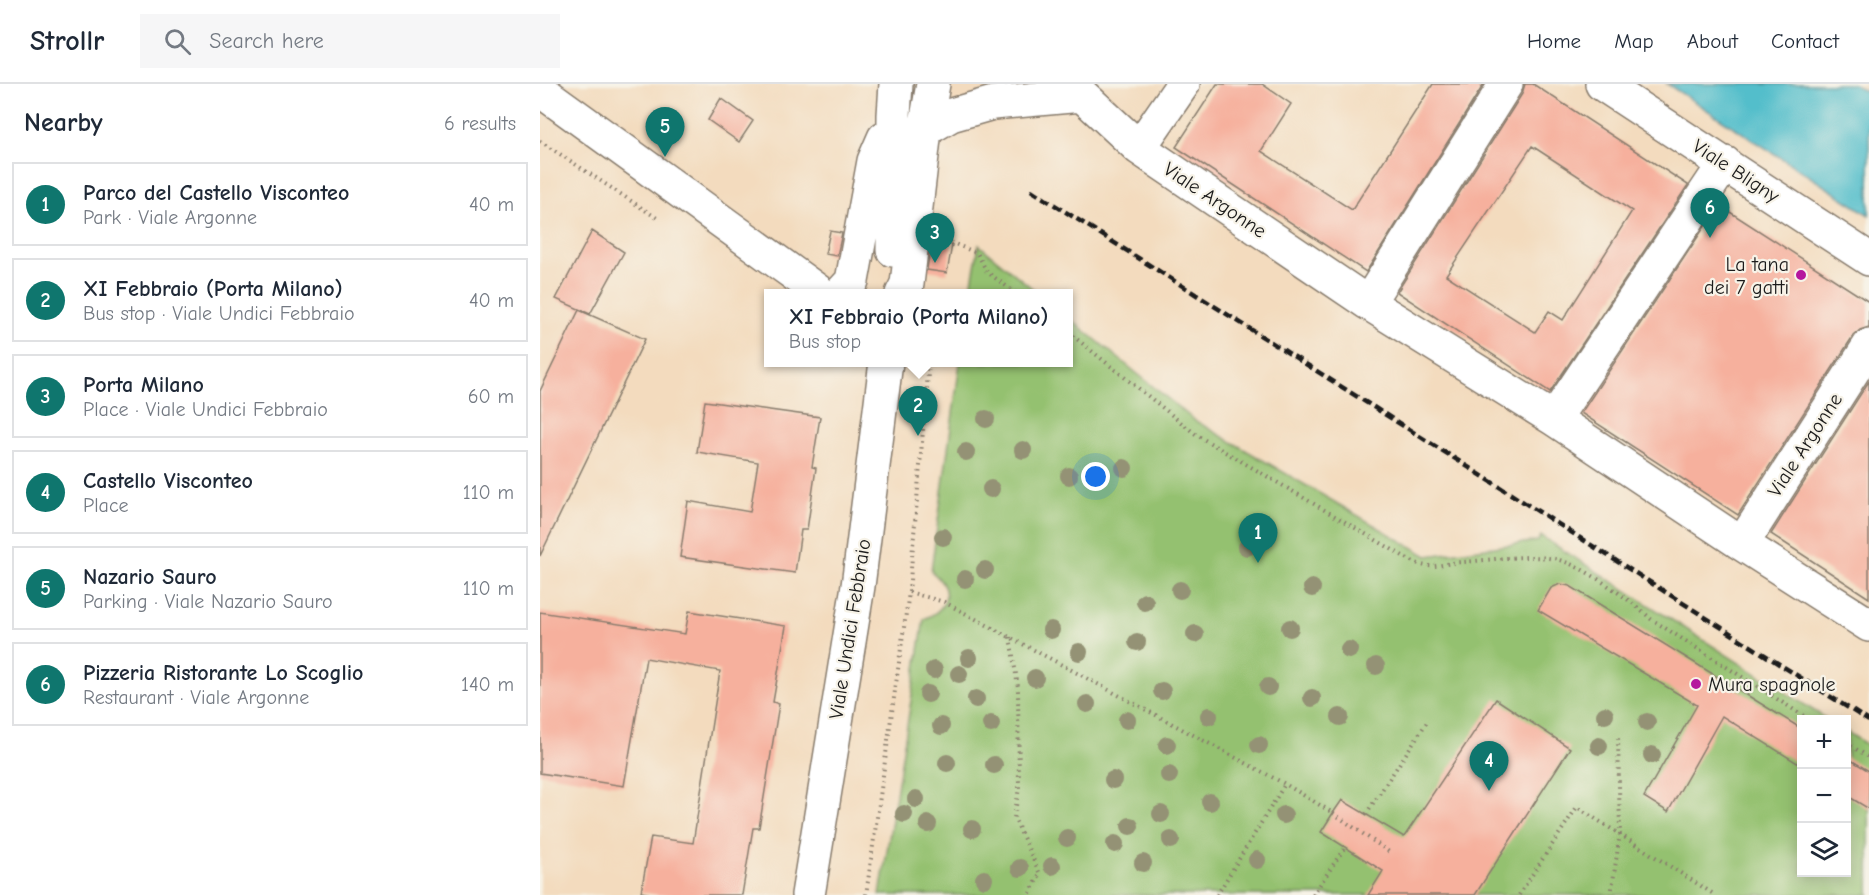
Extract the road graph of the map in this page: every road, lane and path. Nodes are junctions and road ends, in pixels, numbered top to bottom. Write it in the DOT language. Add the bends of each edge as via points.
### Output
graph roads {
  1 [pos="933,84"];
  2 [pos="1183,84"];
  3 [pos="1506,84"];
  4 [pos="1602,84"];
  5 [pos="540,90"];
  6 [pos="1078,90"];
  7 [pos="895,99"];
  8 [pos="926,129"];
  9 [pos="540,141"];
  10 [pos="1138,148"];
  11 [pos="1725,163"];
  12 [pos="662,222"];
  13 [pos="939,237"];
  14 [pos="1869,259"];
  15 [pos="815,289"];
  16 [pos="845,289"];
  17 [pos="892,289"];
  18 [pos="904,289"];
  19 [pos="1010,289"];
  20 [pos="1368,303"];
  21 [pos="1073,336"];
  22 [pos="1869,346"];
  23 [pos="885,367"];
  24 [pos="929,367"];
  25 [pos="1554,419"];
  26 [pos="1742,544"];
  27 [pos="909,592"];
  28 [pos="1869,625"];
  29 [pos="1010,637"];
  30 [pos="1802,715"];
  31 [pos="1427,722"];
  32 [pos="1618,736"];
  33 [pos="1851,746"];
  34 [pos="1869,757"];
  35 [pos="1285,784"];
  36 [pos="1366,814"];
  37 [pos="1620,834"];
  38 [pos="1345,847"];
  39 [pos="1392,855"];
  40 [pos="808,895"];
  41 [pos="866,895"];
  42 [pos="1029,895"];
  43 [pos="1217,895"];
  44 [pos="1313,895"];
  45 [pos="1519,895"];
  46 [pos="1611,895"];
  47 [pos="1715,895"];
  1 -- 8 [label="street"];
  2 -- 10 [label="street"];
  3 -- 20 [label="street"];
  4 -- 11 [label="street, Viale Bligny"];
  5 -- 15 [label="street"];
  6 -- 8 [label="street" via="993,103 951,115"];
  6 -- 10 [label="street, Viale Argonne"];
  7 -- 16 [label="street" via="874,161 852,281"];
  7 -- 17 [label="street"];
  8 -- 18 [label="street"];
  9 -- 12 [label="path"];
  10 -- 20 [label="street, Viale Argonne"];
  11 -- 14 [label="street, Viale Bligny"];
  11 -- 25 [label="street"];
  13 -- 19 [label="path" via="977,253 987,272"];
  20 -- 25 [label="street, Viale Argonne"];
  21 -- 30 [label="path" via="1198,436 1410,561 1422,567 1532,558 1568,562"];
  22 -- 26 [label="street, Viale Argonne"];
  23 -- 40 [label="street, Viale Undici Febbraio" via="858,586"];
  24 -- 27 [label="path"];
  25 -- 26 [label="street, Viale Argonne"];
  26 -- 28 [label="street, Viale Argonne"];
  27 -- 29 [label="path" via="945,602"];
  27 -- 41 [label="path"];
  29 -- 35 [label="path"];
  29 -- 42 [label="path" via="1018,687 1019,788 1014,818 1040,874"];
  31 -- 36 [label="path"];
  32 -- 37 [label="path"];
  33 -- 34 [label="path"];
  35 -- 39 [label="path, bridge"];
  35 -- 43 [label="path"];
  37 -- 45 [label="path" via="1577,807"];
  37 -- 46 [label="path"];
  37 -- 47 [label="path"];
  38 -- 44 [label="path"];
}
